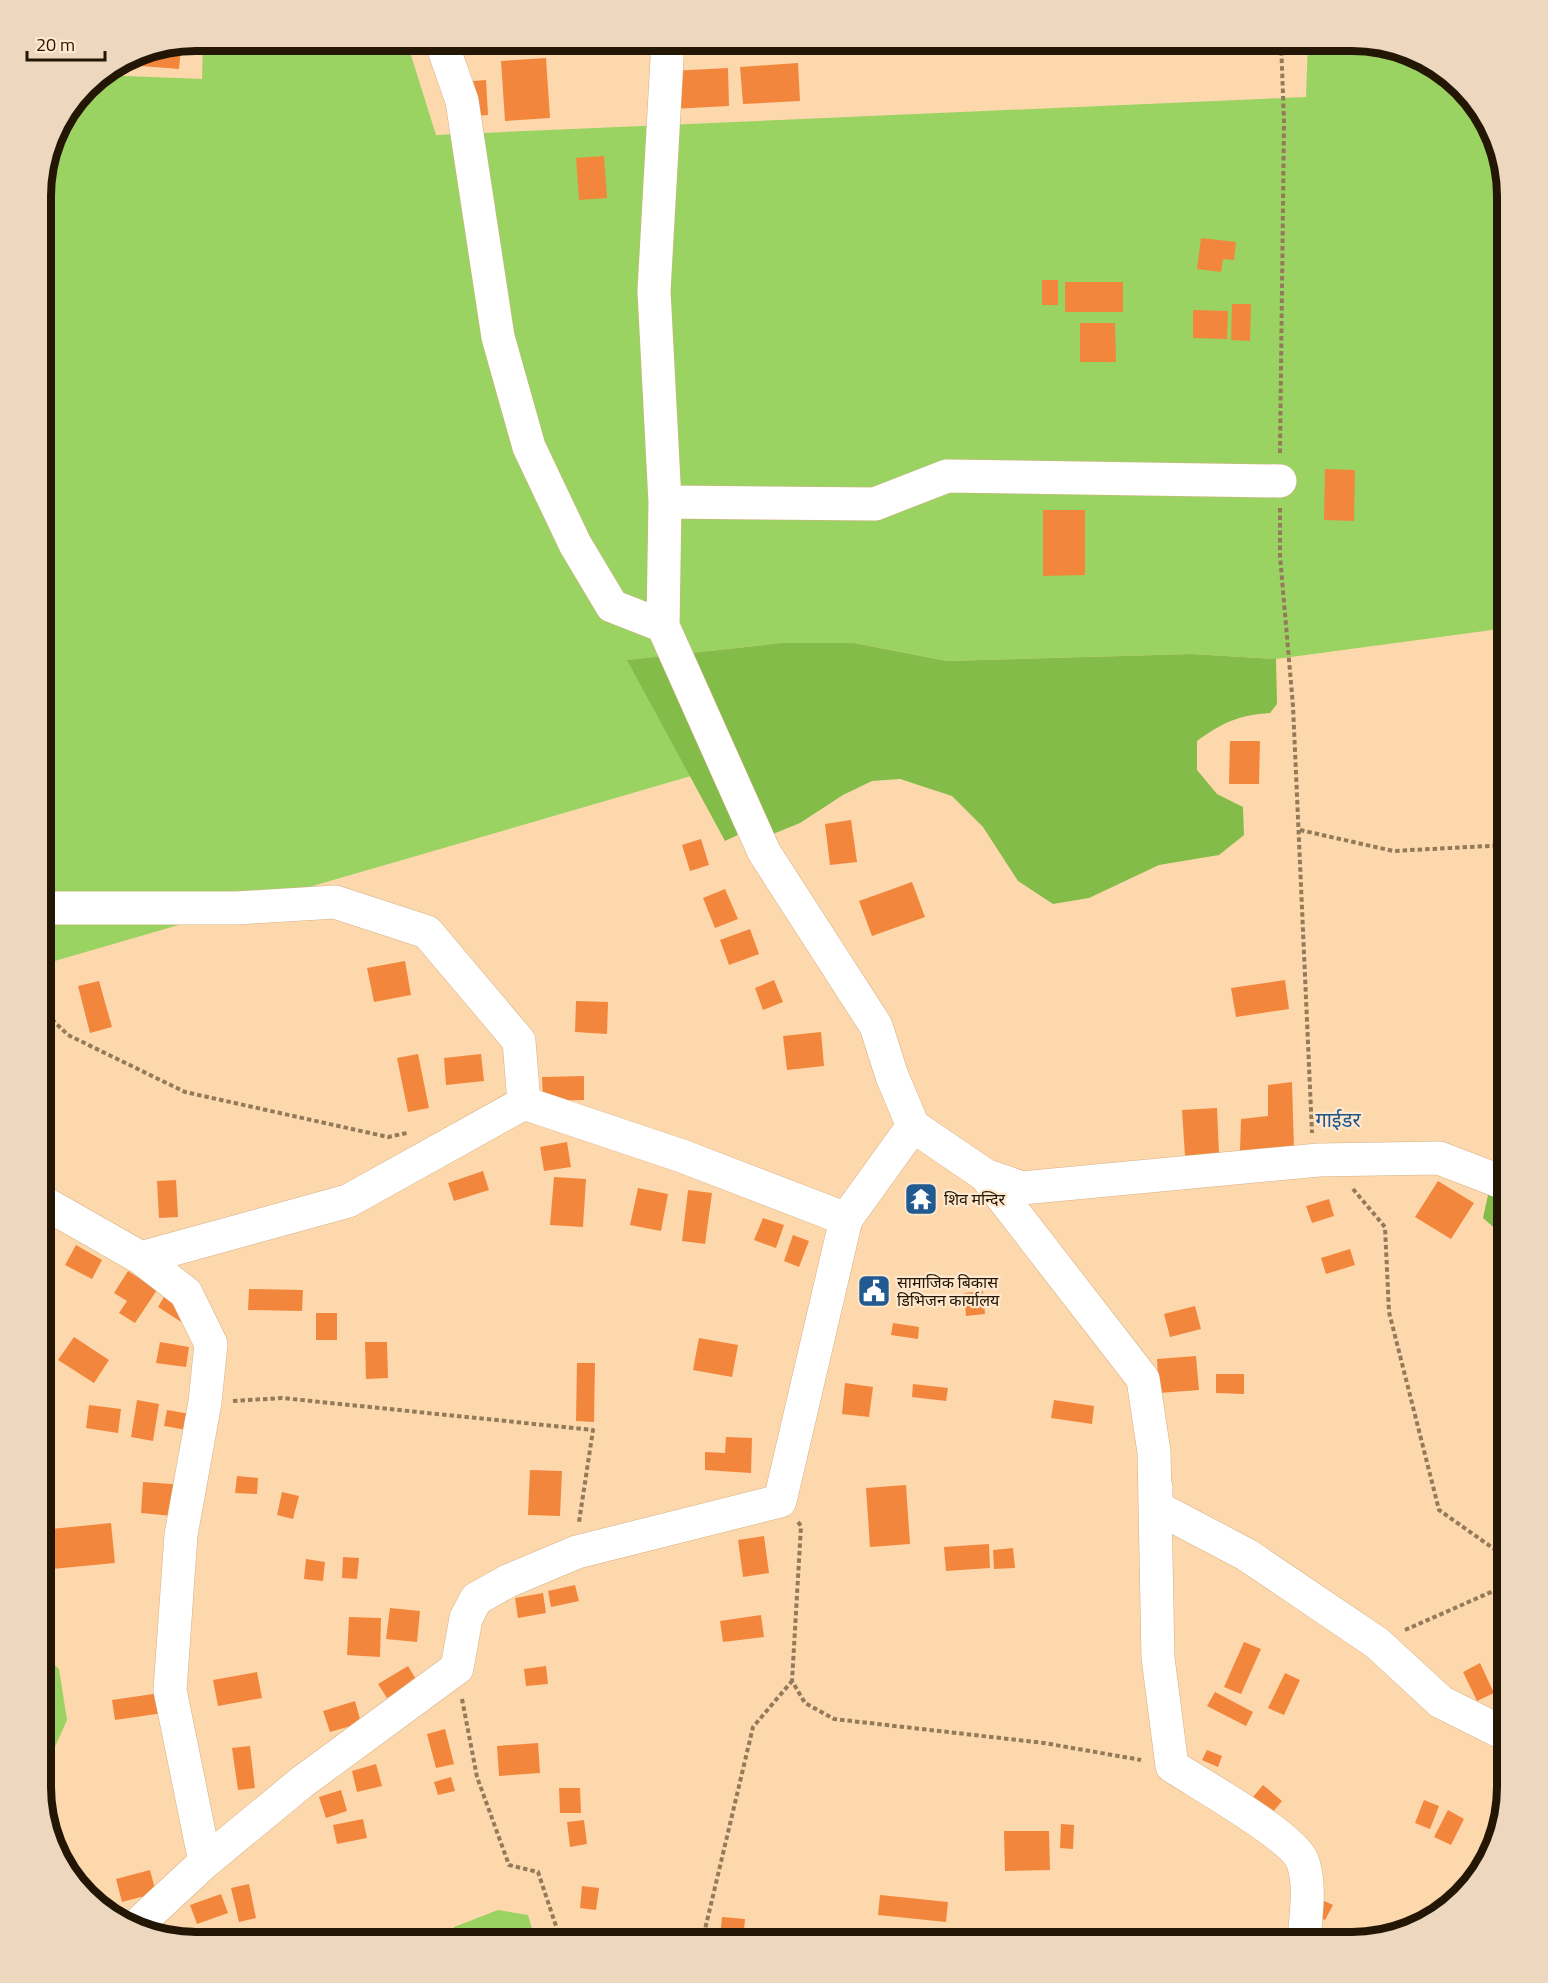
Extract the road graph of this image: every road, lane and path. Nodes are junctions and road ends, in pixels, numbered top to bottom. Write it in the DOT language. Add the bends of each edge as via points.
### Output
graph roads {
  1 [pos="445,51"];
  2 [pos="667,51"];
  3 [pos="1281,51"];
  4 [pos="1280,481"];
  5 [pos="665,502"];
  6 [pos="663,626"];
  7 [pos="1300,830"];
  8 [pos="1497,845"];
  9 [pos="51,909"];
  10 [pos="51,1019"];
  11 [pos="524,1103"];
  12 [pos="914,1126"];
  13 [pos="410,1132"];
  14 [pos="1319,1160"];
  15 [pos="985,1175"];
  16 [pos="1497,1180"];
  17 [pos="51,1207"];
  18 [pos="846,1219"];
  19 [pos="141,1258"];
  20 [pos="205,1402"];
  21 [pos="1154,1452"];
  22 [pos="780,1501"];
  23 [pos="1497,1550"];
  24 [pos="577,1552"];
  25 [pos="1497,1591"];
  26 [pos="1377,1642"];
  27 [pos="457,1668"];
  28 [pos="792,1681"];
  29 [pos="1497,1730"];
  30 [pos="1172,1766"];
  31 [pos="205,1862"];
  32 [pos="140,1921"];
  33 [pos="558,1932"];
  34 [pos="704,1932"];
  35 [pos="1305,1932"];
  1 -- 6 [label="street" via="462,101 498,337 529,447 575,544 612,606"];
  2 -- 5 [label="street" via="654,291"];
  3 -- 4 [label="path"];
  4 -- 5 [label="street" via="947,476 875,504"];
  4 -- 7 [label="path" via="1280,556"];
  5 -- 6 [label="street"];
  6 -- 12 [label="street" via="764,852 876,1026"];
  7 -- 8 [label="path" via="1393,851"];
  7 -- 14 [label="path" via="1313,1146"];
  9 -- 11 [label="street" via="236,908 335,902 428,932 519,1041"];
  10 -- 13 [label="path" via="68,1035 185,1092 388,1137"];
  11 -- 18 [label="street" via="682,1156"];
  11 -- 19 [label="street" via="348,1201"];
  12 -- 15 [label="street"];
  12 -- 18 [label="street"];
  14 -- 15 [label="street" via="1022,1188"];
  14 -- 16 [label="street" via="1439,1158"];
  14 -- 23 [label="path" via="1347,1182 1385,1227 1389,1312 1439,1510"];
  15 -- 21 [label="street" via="1143,1379"];
  17 -- 19 [label="street"];
  18 -- 22 [label="street"];
  19 -- 20 [label="street" via="186,1293 211,1344"];
  20 -- 24 [label="path" via="282,1398 592,1430"];
  20 -- 31 [label="street" via="181,1535 170,1690"];
  21 -- 26 [label="street" via="1156,1507 1247,1555"];
  21 -- 30 [label="street" via="1158,1658"];
  22 -- 24 [label="street"];
  22 -- 28 [label="path" via="801,1526"];
  24 -- 27 [label="street" via="476,1599 466,1618"];
  25 -- 26 [label="path"];
  26 -- 29 [label="street" via="1442,1702"];
  27 -- 31 [label="street" via="302,1782"];
  27 -- 33 [label="path" via="477,1777 509,1865 538,1872"];
  28 -- 30 [label="path" via="805,1703 834,1719 1044,1743"];
  28 -- 34 [label="path" via="753,1728"];
  30 -- 35 [label="street" via="1284,1839 1301,1859 1307,1888"];
  31 -- 32 [label="street"];
}
